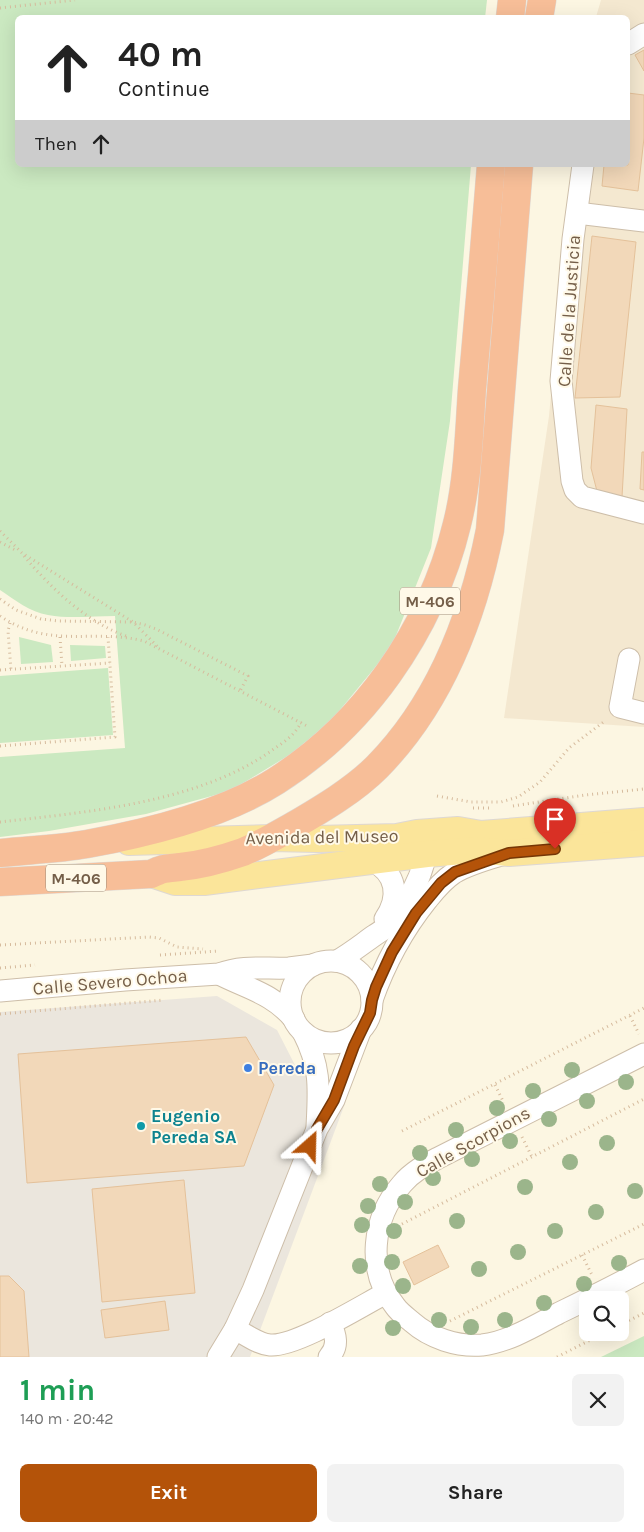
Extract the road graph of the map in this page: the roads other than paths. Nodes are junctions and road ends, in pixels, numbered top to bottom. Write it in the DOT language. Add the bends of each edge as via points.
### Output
graph roads {
  1 [pos="512,0"];
  2 [pos="542,0"];
  3 [pos="510,15"];
  4 [pos="540,15"];
  5 [pos="644,34"];
  6 [pos="630,43"];
  7 [pos="491,167"];
  8 [pos="519,167"];
  9 [pos="583,167"];
  10 [pos="577,213"];
  11 [pos="644,221"];
  12 [pos="644,514"];
  13 [pos="629,659"];
  14 [pos="644,712"];
  15 [pos="644,821"];
  16 [pos="480,834"];
  17 [pos="271,838"];
  18 [pos="644,842"];
  19 [pos="86,844"];
  20 [pos="0,853"];
  21 [pos="509,853"];
  22 [pos="427,854"];
  23 [pos="372,861"];
  24 [pos="151,874"];
  25 [pos="0,882"];
  26 [pos="374,936"];
  27 [pos="337,961"];
  28 [pos="313,965"];
  29 [pos="219,974"];
  30 [pos="0,991"];
  31 [pos="372,1000"];
  32 [pos="299,1026"];
  33 [pos="362,1030"];
  34 [pos="642,1045"];
  35 [pos="317,1129"];
  36 [pos="644,1270"];
  37 [pos="386,1293"];
  38 [pos="330,1323"];
  39 [pos="235,1328"];
  40 [pos="218,1357"];
  41 [pos="329,1357"];
  1 -- 3 [label="highway"];
  2 -- 4 [label="highway"];
  5 -- 6 [label="street"];
  7 -- 19 [label="highway, M-406" via="459,516 434,591 402,655 342,730 275,782 218,809 183,821"];
  8 -- 17 [label="highway, M-406" via="490,530 468,616 432,696 401,740 360,781 310,816"];
  9 -- 10 [label="street, Calle de la Justicia"];
  10 -- 11 [label="street"];
  10 -- 12 [label="street, Calle de la Justicia" via="561,381 574,487 578,494 588,499"];
  13 -- 14 [label="street" via="620,707"];
  15 -- 16 [label="main road, Avenida del Museo"];
  16 -- 17 [label="main road, Avenida del Museo" via="458,830 397,837"];
  16 -- 22 [label="street" via="436,844"];
  17 -- 19 [label="main road, Avenida del Museo"];
  17 -- 24 [label="highway, M-406" via="227,858 166,867"];
  18 -- 21 [label="main road, Avenida del Museo"];
  19 -- 20 [label="highway, Avenida del Museo / M-406"];
  21 -- 22 [label="main road, Avenida del Museo" via="475,850"];
  21 -- 31 [label="street" via="455,872 441,883 416,913 392,952"];
  22 -- 23 [label="main road, Avenida del Museo"];
  22 -- 26 [label="street" via="420,876 399,915"];
  23 -- 24 [label="main road, Avenida del Museo" via="190,882 175,882"];
  23 -- 26 [label="street" via="388,873 394,892 388,915"];
  24 -- 25 [label="highway, Avenida del Museo / M-406"];
  26 -- 27 [label="street"];
  27 -- 28 [label="street"];
  27 -- 31 [label="street" via="362,974"];
  28 -- 29 [label="street, Calle Severo Ochoa" via="247,967"];
  28 -- 32 [label="street" via="302,972 290,994 290,1007"];
  29 -- 30 [label="street, Calle Severo Ochoa"];
  29 -- 32 [label="street, Calle Severo Ochoa" via="279,1003"];
  31 -- 33 [label="street"];
  32 -- 33 [label="street" via="315,1040 329,1042 343,1041"];
  32 -- 35 [label="street" via="312,1049 317,1067"];
  33 -- 35 [label="street" via="334,1100"];
  34 -- 37 [label="street, Calle Scorpions" via="424,1165 402,1183 379,1223 376,1237 378,1266"];
  35 -- 39 [label="street"];
  36 -- 37 [label="street, Calle Scorpions" via="542,1322 482,1345 440,1339 426,1333 395,1307"];
  37 -- 38 [label="street"];
  38 -- 39 [label="street" via="276,1345 267,1345"];
  38 -- 41 [label="street" via="336,1344"];
  39 -- 40 [label="street"];
}
